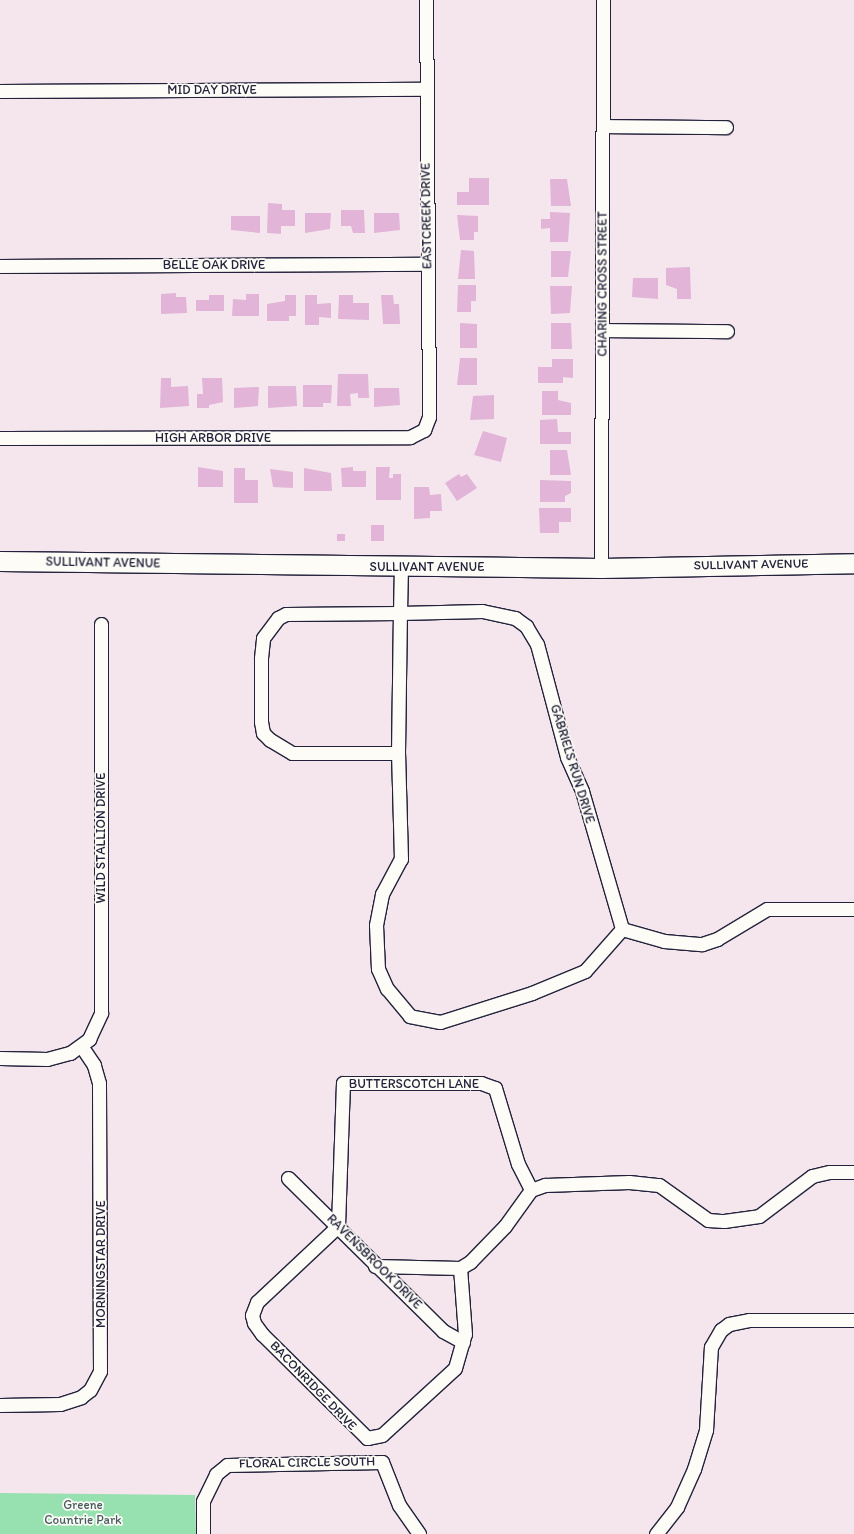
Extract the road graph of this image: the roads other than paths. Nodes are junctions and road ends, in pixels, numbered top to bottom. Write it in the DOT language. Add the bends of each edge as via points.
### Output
graph roads {
  1 [pos="426,0"];
  2 [pos="603,0"];
  3 [pos="424,89"];
  4 [pos="0,91"];
  5 [pos="603,126"];
  6 [pos="726,127"];
  7 [pos="428,264"];
  8 [pos="0,266"];
  9 [pos="603,330"];
  10 [pos="727,331"];
  11 [pos="424,430"];
  12 [pos="0,438"];
  13 [pos="0,561"];
  14 [pos="854,563"];
  15 [pos="401,567"];
  16 [pos="601,568"];
  17 [pos="400,613"];
  18 [pos="101,624"];
  19 [pos="398,754"];
  20 [pos="854,909"];
  21 [pos="622,929"];
  22 [pos="81,1046"];
  23 [pos="0,1058"];
  24 [pos="854,1172"];
  25 [pos="288,1178"];
  26 [pos="531,1190"];
  27 [pos="338,1226"];
  28 [pos="375,1266"];
  29 [pos="460,1268"];
  30 [pos="854,1320"];
  31 [pos="463,1342"];
  32 [pos="0,1405"];
  33 [pos="203,1534"];
  34 [pos="419,1534"];
  35 [pos="656,1534"];
  1 -- 3 [label="street, EASTCREEK DRIVE"];
  2 -- 5 [label="street, CHARING CROSS STREET"];
  3 -- 4 [label="street, MID DAY DRIVE"];
  3 -- 7 [label="street, EASTCREEK DRIVE"];
  5 -- 6 [label="street"];
  5 -- 9 [label="street, CHARING CROSS STREET"];
  7 -- 8 [label="street, BELLE OAK DRIVE"];
  7 -- 11 [label="street, EASTCREEK DRIVE" via="429,417"];
  9 -- 10 [label="street"];
  9 -- 16 [label="street, CHARING CROSS STREET"];
  11 -- 12 [label="street, HIGH ARBOR DRIVE" via="410,437"];
  13 -- 15 [label="street, SULLIVANT AVENUE"];
  14 -- 16 [label="street, SULLIVANT AVENUE"];
  15 -- 16 [label="street, SULLIVANT AVENUE"];
  15 -- 17 [label="street"];
  17 -- 19 [label="street"];
  17 -- 19 [label="street, GABRIELS RUN DRIVE" via="286,614 270,626 264,638 261,658 261,722 263,732 279,748 292,753"];
  17 -- 21 [label="street, GABRIELS RUN DRIVE" via="482,611 515,618 526,626 537,644 567,757 582,791"];
  18 -- 22 [label="street, WILD STALLION DRIVE" via="102,995 101,1013 95,1028"];
  19 -- 21 [label="street" via="401,859 382,894 376,925 378,969 387,989 410,1016 427,1022 440,1022 532,993 585,971"];
  20 -- 21 [label="street" via="767,909 717,939 702,944 664,941"];
  22 -- 23 [label="street" via="70,1053 47,1059"];
  22 -- 32 [label="street, MORNINGSTAR DRIVE" via="94,1065 99,1083 100,1371 90,1390 81,1398 60,1404"];
  24 -- 26 [label="street" via="830,1172 812,1176 771,1210 739,1220 708,1220 673,1192 644,1182 545,1185"];
  25 -- 27 [label="street, RAVENSBROOK DRIVE"];
  26 -- 27 [label="street, BUTTERSCOTCH LANE" via="518,1164 495,1088 481,1083 343,1083"];
  26 -- 29 [label="street" via="505,1226 470,1262"];
  27 -- 28 [label="street, RAVENSBROOK DRIVE"];
  27 -- 31 [label="street, BACONRIDGE DRIVE" via="257,1302 252,1315 262,1334 360,1434 375,1439 386,1431 455,1368"];
  28 -- 29 [label="street"];
  28 -- 31 [label="street, RAVENSBROOK DRIVE" via="443,1331"];
  29 -- 31 [label="street, BACONRIDGE DRIVE"];
  30 -- 35 [label="street" via="749,1320 730,1324 721,1330 711,1347 706,1430 694,1469 677,1507"];
  33 -- 34 [label="street, FLORAL CIRCLE SOUTH" via="203,1501 216,1474 227,1465 382,1462 399,1505"];
}
